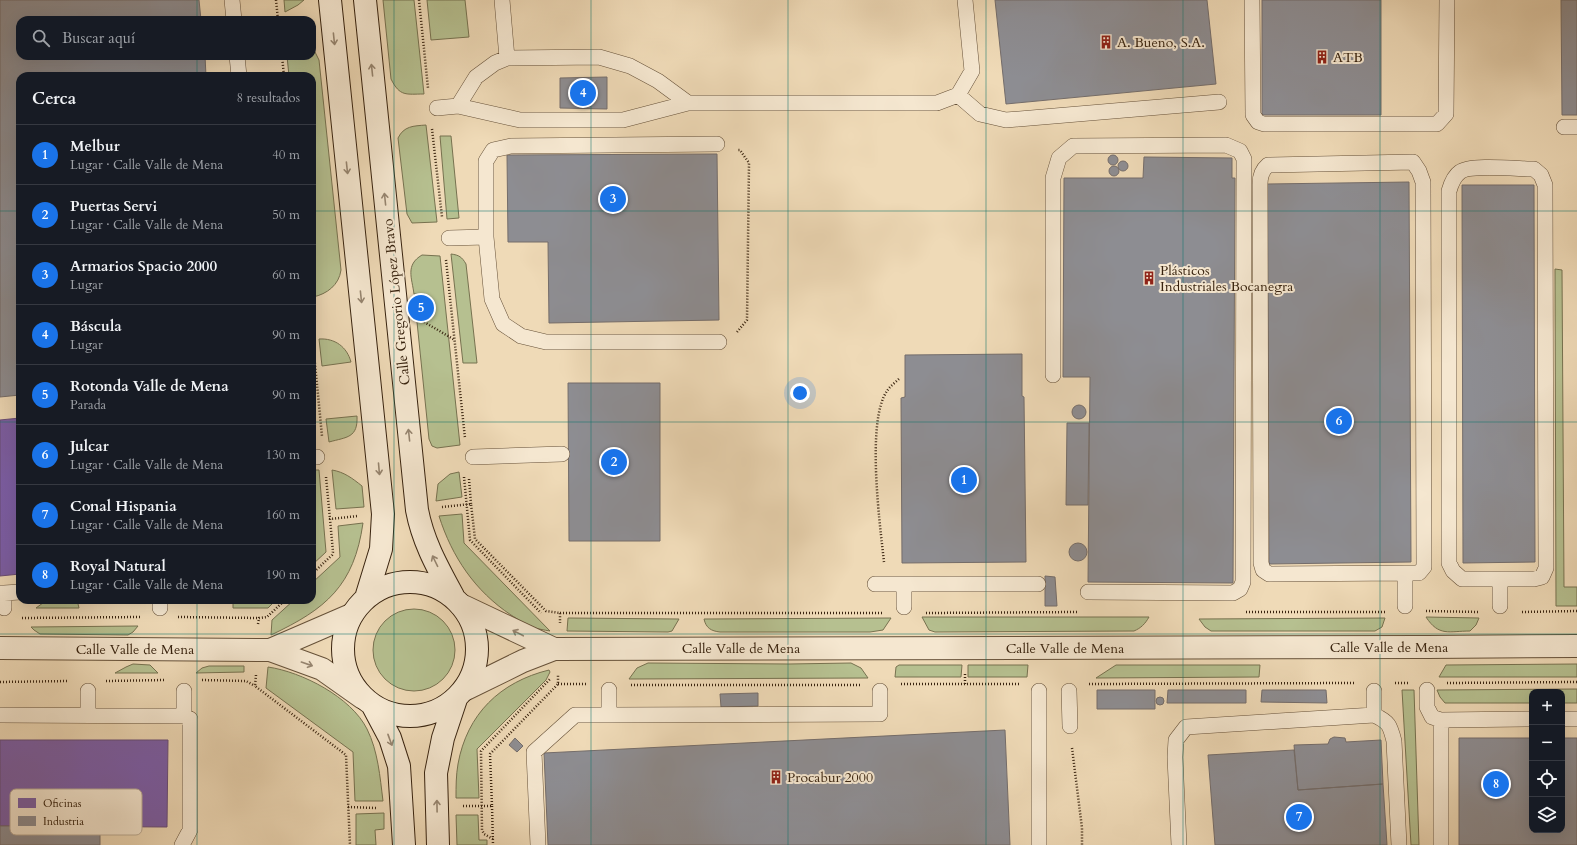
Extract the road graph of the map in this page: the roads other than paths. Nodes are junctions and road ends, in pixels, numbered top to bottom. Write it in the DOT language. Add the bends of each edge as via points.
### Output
graph roads {
  1 [pos="232,0"];
  2 [pos="330,0"];
  3 [pos="365,0"];
  4 [pos="502,0"];
  5 [pos="965,0"];
  6 [pos="1252,0"];
  7 [pos="1447,0"];
  8 [pos="234,16"];
  9 [pos="507,58"];
  10 [pos="237,60"];
  11 [pos="239,72"];
  12 [pos="958,95"];
  13 [pos="1219,102"];
  14 [pos="688,103"];
  15 [pos="458,106"];
  16 [pos="437,108"];
  17 [pos="717,144"];
  18 [pos="486,237"];
  19 [pos="449,238"];
  20 [pos="719,342"];
  21 [pos="1053,375"];
  22 [pos="562,454"];
  23 [pos="473,457"];
  24 [pos="1405,573"];
  25 [pos="1500,579"];
  26 [pos="881,584"];
  27 [pos="904,584"];
  28 [pos="1038,584"];
  29 [pos="16,592"];
  30 [pos="1088,592"];
  31 [pos="2,593"];
  32 [pos="366,598"];
  33 [pos="457,601"];
  34 [pos="1405,606"];
  35 [pos="1500,606"];
  36 [pos="904,607"];
  37 [pos="4,608"];
  38 [pos="352,615"];
  39 [pos="1577,646"];
  40 [pos="0,648"];
  41 [pos="556,649"];
  42 [pos="264,650"];
  43 [pos="603,687"];
  44 [pos="873,688"];
  45 [pos="1426,690"];
  46 [pos="88,691"];
  47 [pos="184,691"];
  48 [pos="1039,691"];
  49 [pos="1069,691"];
  50 [pos="1374,691"];
  51 [pos="460,695"];
  52 [pos="368,702"];
  53 [pos="0,715"];
  54 [pos="88,715"];
  55 [pos="609,715"];
  56 [pos="1374,715"];
  57 [pos="184,716"];
  58 [pos="1529,719"];
  59 [pos="1565,719"];
  60 [pos="1577,719"];
  61 [pos="1441,720"];
  62 [pos="1070,726"];
  63 [pos="182,845"];
  64 [pos="404,845"];
  65 [pos="438,845"];
  66 [pos="538,845"];
  67 [pos="1039,845"];
  68 [pos="1179,845"];
  69 [pos="1398,845"];
  70 [pos="1441,845"];
  1 -- 8 [label="lane"];
  2 -- 32 [label="main road, one-way" via="382,514 381,549"];
  33 -- 3 [label="main road, Calle Gregorio López Bravo, one-way" via="427,544 420,528 417,510"];
  4 -- 9 [label="lane"];
  5 -- 12 [label="lane" via="972,71"];
  6 -- 7 [label="lane" via="1253,115 1258,122 1264,124 1437,124 1446,114"];
  9 -- 14 [label="lane" via="599,57 630,66 658,81"];
  9 -- 15 [label="lane" via="476,77"];
  10 -- 11 [label="lane"];
  12 -- 13 [label="lane" via="980,114 1006,120"];
  12 -- 14 [label="lane" via="937,103"];
  14 -- 15 [label="lane" via="623,120 520,120"];
  15 -- 16 [label="lane"];
  17 -- 18 [label="lane" via="511,146 493,150 486,161"];
  18 -- 19 [label="lane"];
  18 -- 20 [label="lane" via="492,299 504,324 521,336 546,342"];
  21 -- 30 [label="lane" via="1053,178 1059,158 1073,146 1226,146 1240,151 1244,159 1243,582 1240,589 1232,593 1173,599"];
  22 -- 23 [label="lane"];
  24 -- 24 [label="lane" via="1419,573 1424,567 1423,182 1413,162 1268,165 1260,177 1263,570 1269,574"];
  24 -- 34 [label="lane"];
  25 -- 25 [label="lane" via="1534,579 1542,577 1546,568 1545,185 1541,175 1534,169 1470,168 1459,172 1449,190 1449,563 1462,579"];
  25 -- 35 [label="lane"];
  26 -- 27 [label="lane"];
  27 -- 28 [label="lane"];
  27 -- 36 [label="lane"];
  29 -- 31 [label="lane"];
  31 -- 37 [label="lane"];
  32 -- 33 [label="main road" via="386,586 409,582 432,585"];
  32 -- 38 [label="main road"];
  41 -- 33 [label="main road, Calle Valle de Mena, one-way"];
  33 -- 51 [label="main road" via="471,618 478,647 473,675"];
  38 -- 42 [label="main road, Calle Valle de Mena"];
  38 -- 52 [label="main road" via="344,636 342,651 351,682"];
  39 -- 41 [label="main road, Calle Valle de Mena"];
  40 -- 42 [label="main road, Calle Valle de Mena"];
  41 -- 51 [label="main road, Calle Valle de Mena" via="523,661"];
  42 -- 52 [label="main road, Calle Valle de Mena, one-way" via="322,669"];
  43 -- 55 [label="lane"];
  44 -- 55 [label="lane" via="880,714"];
  45 -- 61 [label="lane" via="1432,717"];
  46 -- 54 [label="lane"];
  47 -- 57 [label="lane"];
  48 -- 67 [label="lane"];
  49 -- 62 [label="lane"];
  50 -- 56 [label="lane"];
  51 -- 52 [label="main road" via="434,712 409,717 384,712"];
  65 -- 51 [label="main road, one-way" via="436,773 443,738"];
  52 -- 64 [label="main road, one-way" via="390,738 399,766"];
  53 -- 54 [label="lane"];
  54 -- 57 [label="lane"];
  55 -- 66 [label="lane" via="575,715 534,752"];
  56 -- 68 [label="lane" via="1186,727 1176,740 1174,756"];
  56 -- 69 [label="lane" via="1385,720 1391,728 1394,740"];
  57 -- 63 [label="lane" via="190,719 190,830"];
  58 -- 61 [label="lane"];
  59 -- 60 [label="lane"];
  61 -- 70 [label="lane"];
}
